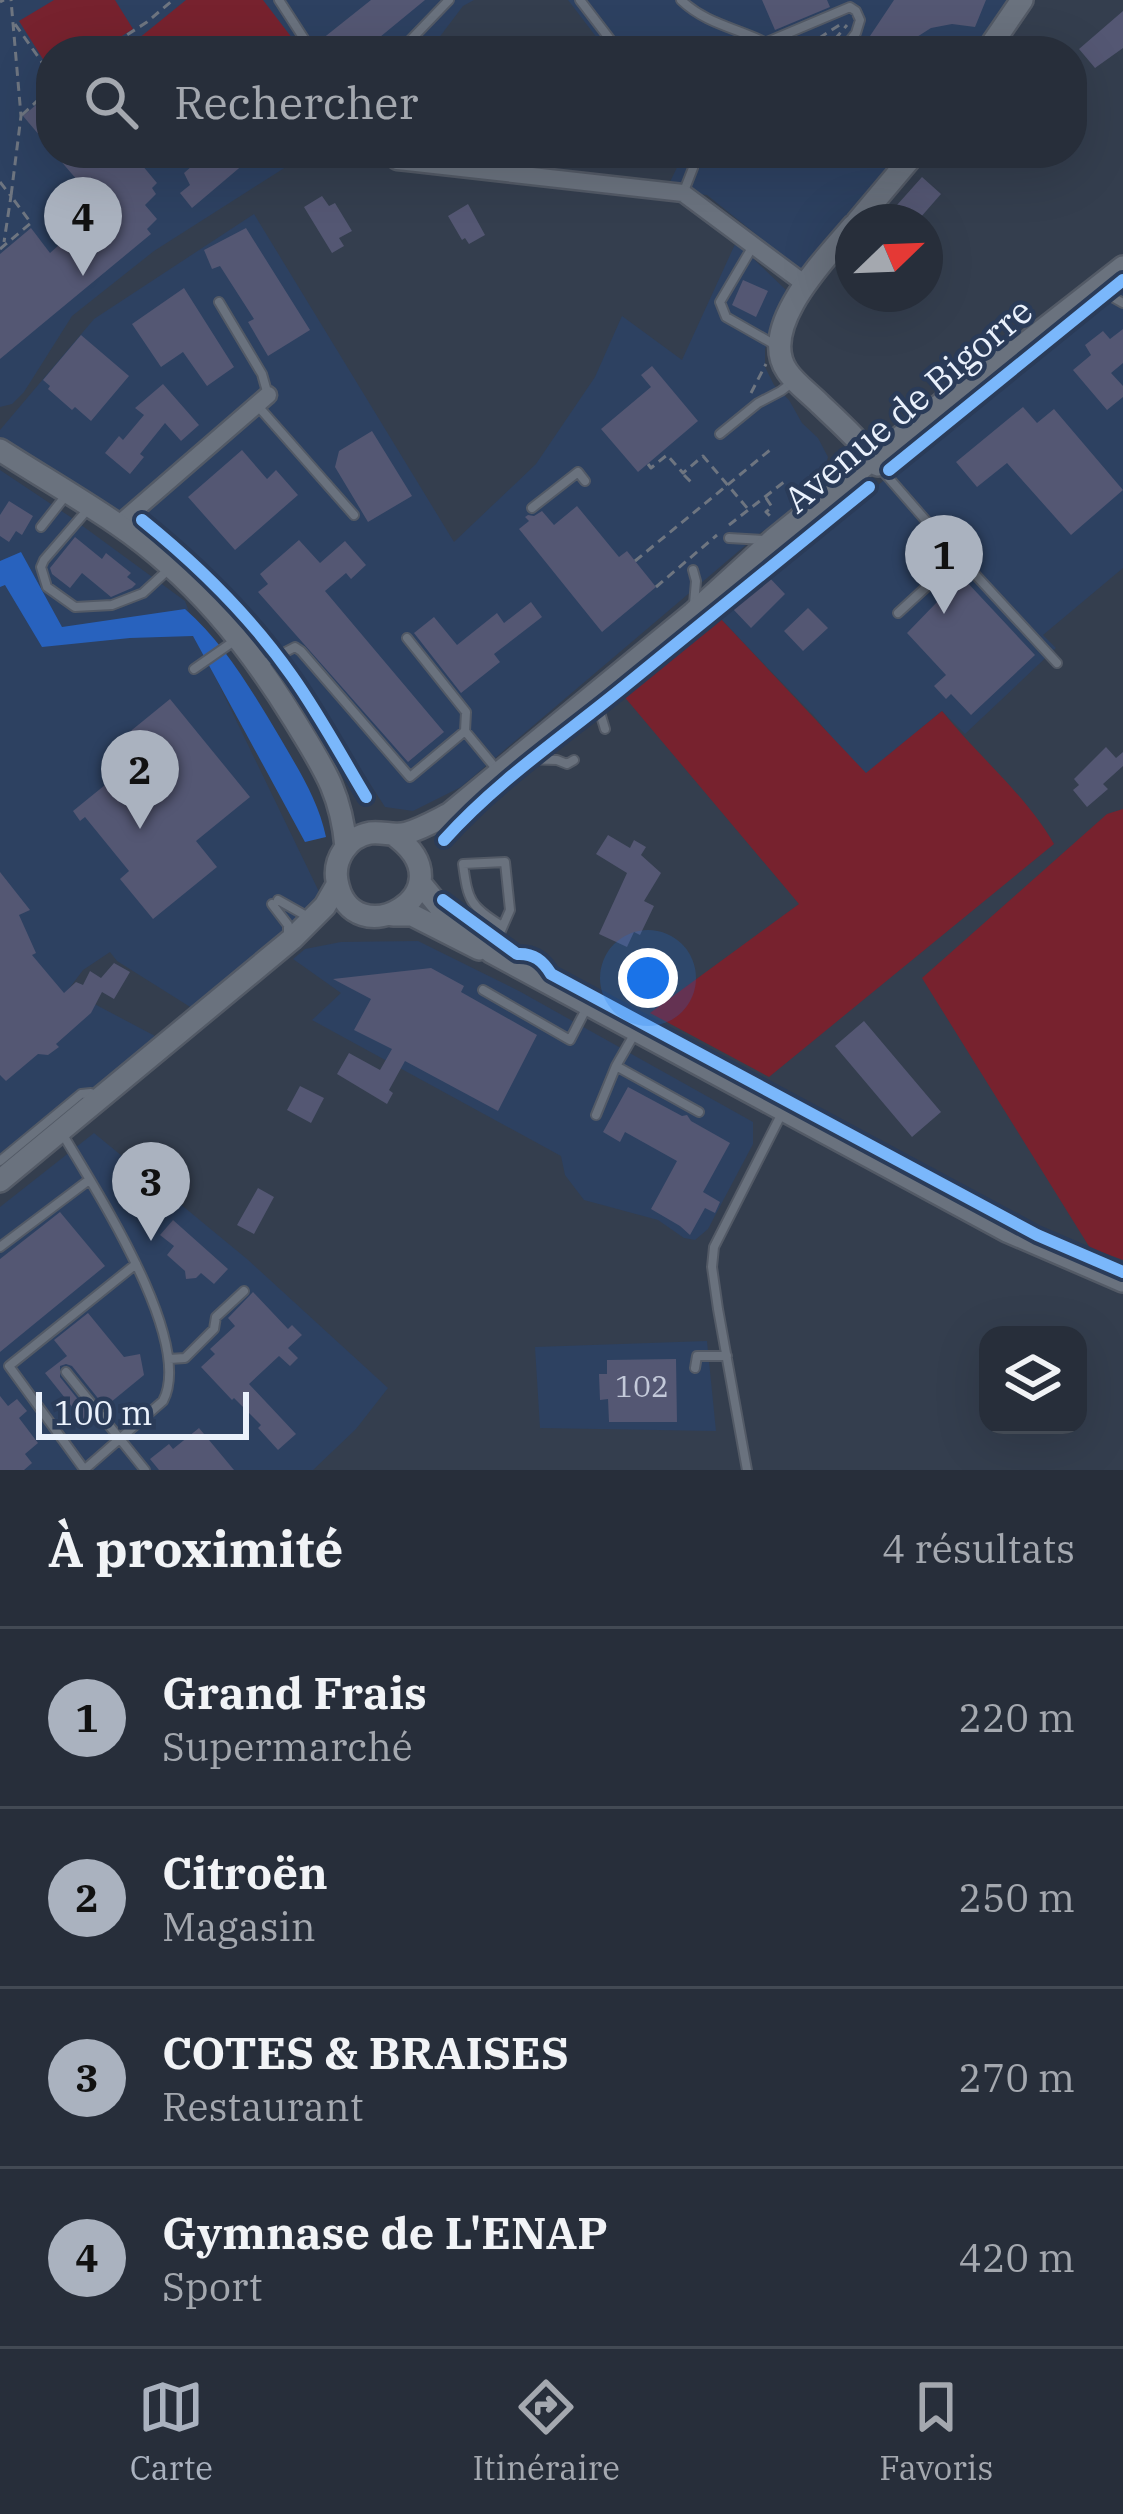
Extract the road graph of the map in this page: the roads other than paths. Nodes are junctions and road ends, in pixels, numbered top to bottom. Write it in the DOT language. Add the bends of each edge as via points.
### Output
graph roads {
  1 [pos="280,0"];
  2 [pos="449,0"];
  3 [pos="580,0"];
  4 [pos="680,0"];
  5 [pos="1022,0"];
  6 [pos="303,36"];
  7 [pos="414,36"];
  8 [pos="607,36"];
  9 [pos="757,36"];
  10 [pos="781,36"];
  11 [pos="854,36"];
  12 [pos="997,36"];
  13 [pos="460,168"];
  14 [pos="693,168"];
  15 [pos="902,168"];
  16 [pos="683,193"];
  17 [pos="872,204"];
  18 [pos="754,244"];
  19 [pos="835,248"];
  20 [pos="1123,267"];
  21 [pos="1102,283"];
  22 [pos="805,284"];
  23 [pos="219,302"];
  24 [pos="1123,303"];
  25 [pos="774,354"];
  26 [pos="1018,358"];
  27 [pos="795,380"];
  28 [pos="263,400"];
  29 [pos="721,434"];
  30 [pos="2,455"];
  31 [pos="874,473"];
  32 [pos="585,481"];
  33 [pos="68,493"];
  34 [pos="90,507"];
  35 [pos="532,508"];
  36 [pos="354,515"];
  37 [pos="118,525"];
  38 [pos="41,527"];
  39 [pos="935,531"];
  40 [pos="729,538"];
  41 [pos="773,539"];
  42 [pos="171,567"];
  43 [pos="693,570"];
  44 [pos="729,583"];
  45 [pos="693,613"];
  46 [pos="898,613"];
  47 [pos="238,638"];
  48 [pos="406,638"];
  49 [pos="1058,663"];
  50 [pos="260,665"];
  51 [pos="194,669"];
  52 [pos="595,695"];
  53 [pos="605,728"];
  54 [pos="465,731"];
  55 [pos="574,760"];
  56 [pos="507,765"];
  57 [pos="334,786"];
  58 [pos="449,814"];
  59 [pos="393,835"];
  60 [pos="346,848"];
  61 [pos="420,877"];
  62 [pos="337,885"];
  63 [pos="358,912"];
  64 [pos="393,915"];
  65 [pos="311,919"];
  66 [pos="502,926"];
  67 [pos="286,944"];
  68 [pos="491,952"];
  69 [pos="483,990"];
  70 [pos="588,1005"];
  71 [pos="636,1031"];
  72 [pos="616,1066"];
  73 [pos="101,1100"];
  74 [pos="699,1112"];
  75 [pos="783,1112"];
  76 [pos="596,1115"];
  77 [pos="61,1132"];
  78 [pos="0,1161"];
  79 [pos="89,1180"];
  80 [pos="0,1181"];
  81 [pos="0,1247"];
  82 [pos="136,1264"];
  83 [pos="1123,1281"];
  84 [pos="244,1291"];
  85 [pos="727,1356"];
  86 [pos="169,1359"];
  87 [pos="695,1368"];
  88 [pos="4,1369"];
  89 [pos="66,1372"];
  90 [pos="119,1439"];
  91 [pos="84,1469"];
  92 [pos="145,1470"];
  93 [pos="747,1470"];
  1 -- 6 [label="lane"];
  2 -- 7 [label="lane"];
  3 -- 8 [label="lane"];
  4 -- 9 [label="lane" via="709,21"];
  5 -- 12 [label="main road"];
  10 -- 11 [label="lane" via="850,7 860,20"];
  13 -- 16 [label="street"];
  14 -- 16 [label="lane"];
  15 -- 17 [label="main road"];
  16 -- 18 [label="street"];
  18 -- 22 [label="street"];
  18 -- 25 [label="lane" via="720,302 722,313"];
  19 -- 22 [label="main road"];
  20 -- 21 [label="main road, Avenue de Bigorre"];
  21 -- 24 [label="lane"];
  21 -- 26 [label="main road, Avenue de Bigorre"];
  22 -- 25 [label="main road"];
  23 -- 28 [label="lane" via="262,374"];
  25 -- 27 [label="main road"];
  26 -- 31 [label="main road, Avenue de Bigorre"];
  26 -- 31 [label="main road, Avenue de Bigorre" via="999,357"];
  27 -- 29 [label="lane"];
  27 -- 31 [label="main road"];
  28 -- 36 [label="lane"];
  28 -- 37 [label="street"];
  30 -- 33 [label="main road"];
  31 -- 39 [label="lane"];
  31 -- 41 [label="main road, Avenue de Bigorre"];
  31 -- 44 [label="main road, Avenue de Bigorre"];
  32 -- 35 [label="lane" via="578,472"];
  33 -- 34 [label="main road"];
  33 -- 38 [label="lane"];
  34 -- 37 [label="main road"];
  34 -- 42 [label="lane" via="44,560 47,587 75,607 112,605 143,593"];
  37 -- 42 [label="main road"];
  39 -- 46 [label="lane" via="911,554 934,580"];
  39 -- 49 [label="lane"];
  40 -- 41 [label="lane"];
  41 -- 44 [label="main road, Avenue de Bigorre"];
  42 -- 47 [label="main road"];
  43 -- 45 [label="lane"];
  44 -- 45 [label="main road, Avenue de Bigorre"];
  45 -- 52 [label="main road, Avenue de Bigorre"];
  47 -- 50 [label="main road"];
  47 -- 51 [label="lane"];
  48 -- 54 [label="lane" via="466,712"];
  50 -- 54 [label="lane" via="287,649 301,651 410,777"];
  50 -- 57 [label="main road"];
  52 -- 53 [label="lane"];
  52 -- 56 [label="main road, Avenue de Bigorre"];
  54 -- 56 [label="lane"];
  55 -- 56 [label="lane"];
  56 -- 58 [label="main road, Avenue de Bigorre"];
  57 -- 59 [label="main road" via="358,818"];
  57 -- 60 [label="main road"];
  58 -- 59 [label="main road, Avenue de Bigorre"];
  58 -- 61 [label="main road, Avenue de Bigorre"];
  59 -- 60 [label="main road" via="372,833"];
  59 -- 61 [label="main road" via="416,856"];
  60 -- 62 [label="main road"];
  61 -- 64 [label="main road"];
  61 -- 68 [label="main road" via="439,906"];
  62 -- 63 [label="main road"];
  62 -- 65 [label="main road"];
  63 -- 64 [label="main road"];
  63 -- 67 [label="main road"];
  64 -- 68 [label="main road" via="412,915"];
  65 -- 67 [label="main road"];
  65 -- 67 [label="lane" via="275,902"];
  66 -- 66 [label="lane" via="510,910 505,862 463,864 475,909"];
  66 -- 68 [label="lane"];
  67 -- 73 [label="main road"];
  68 -- 70 [label="main road"];
  69 -- 70 [label="lane" via="569,1040"];
  70 -- 71 [label="main road"];
  71 -- 72 [label="lane"];
  71 -- 75 [label="main road"];
  72 -- 74 [label="lane"];
  72 -- 76 [label="lane"];
  73 -- 77 [label="main road"];
  73 -- 78 [label="lane" via="82,1094"];
  75 -- 83 [label="main road" via="1007,1231"];
  75 -- 85 [label="lane" via="713,1247"];
  77 -- 79 [label="lane"];
  77 -- 80 [label="main road"];
  79 -- 81 [label="lane"];
  79 -- 82 [label="lane"];
  82 -- 86 [label="lane"];
  82 -- 88 [label="lane"];
  84 -- 86 [label="lane" via="185,1358"];
  85 -- 87 [label="lane" via="697,1356"];
  85 -- 93 [label="lane"];
  86 -- 90 [label="lane" via="163,1401"];
  88 -- 91 [label="lane"];
  89 -- 90 [label="lane"];
  90 -- 91 [label="lane"];
  90 -- 92 [label="lane"];
}
